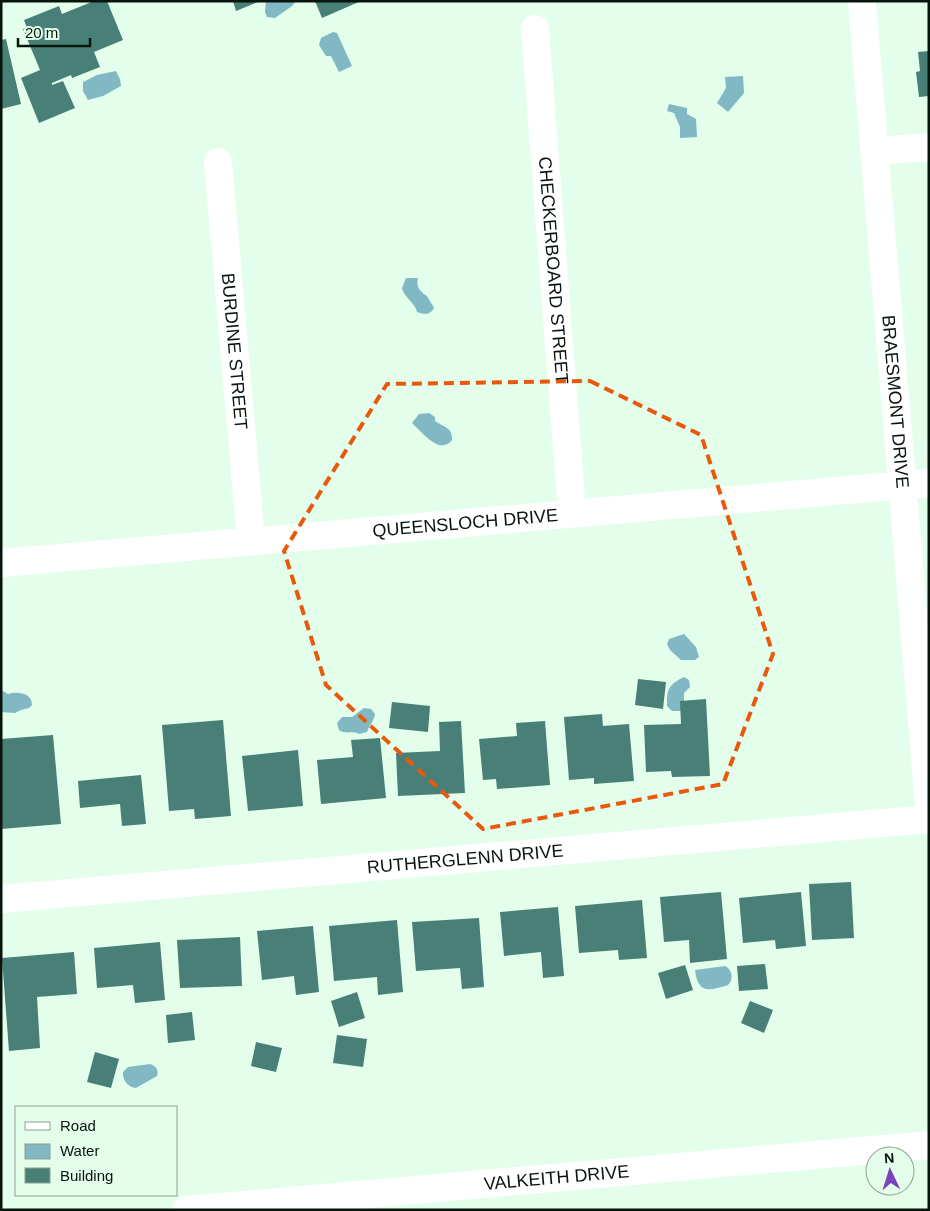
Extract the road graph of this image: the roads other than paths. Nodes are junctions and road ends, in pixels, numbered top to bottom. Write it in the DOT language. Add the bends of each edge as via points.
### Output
graph roads {
  1 [pos="862,1"];
  2 [pos="535,29"];
  3 [pos="929,147"];
  4 [pos="875,151"];
  5 [pos="218,162"];
  6 [pos="929,483"];
  7 [pos="902,485"];
  8 [pos="572,513"];
  9 [pos="251,541"];
  10 [pos="1,563"];
  11 [pos="929,804"];
  12 [pos="929,820"];
  13 [pos="1,900"];
  14 [pos="929,1145"];
  15 [pos="186,1210"];
  1 -- 4 [label="street, BRAESMONT DRIVE"];
  2 -- 8 [label="street, CHECKERBOARD STREET"];
  3 -- 4 [label="street"];
  4 -- 7 [label="street, BRAESMONT DRIVE"];
  5 -- 9 [label="street, BURDINE STREET"];
  6 -- 7 [label="street, QUEENSLOCH DRIVE"];
  7 -- 8 [label="street, QUEENSLOCH DRIVE"];
  7 -- 11 [label="street, BRAESMONT DRIVE"];
  8 -- 9 [label="street, QUEENSLOCH DRIVE"];
  9 -- 10 [label="street, QUEENSLOCH DRIVE"];
  12 -- 13 [label="street, RUTHERGLENN DRIVE"];
  14 -- 15 [label="street, VALKEITH DRIVE"];
}
